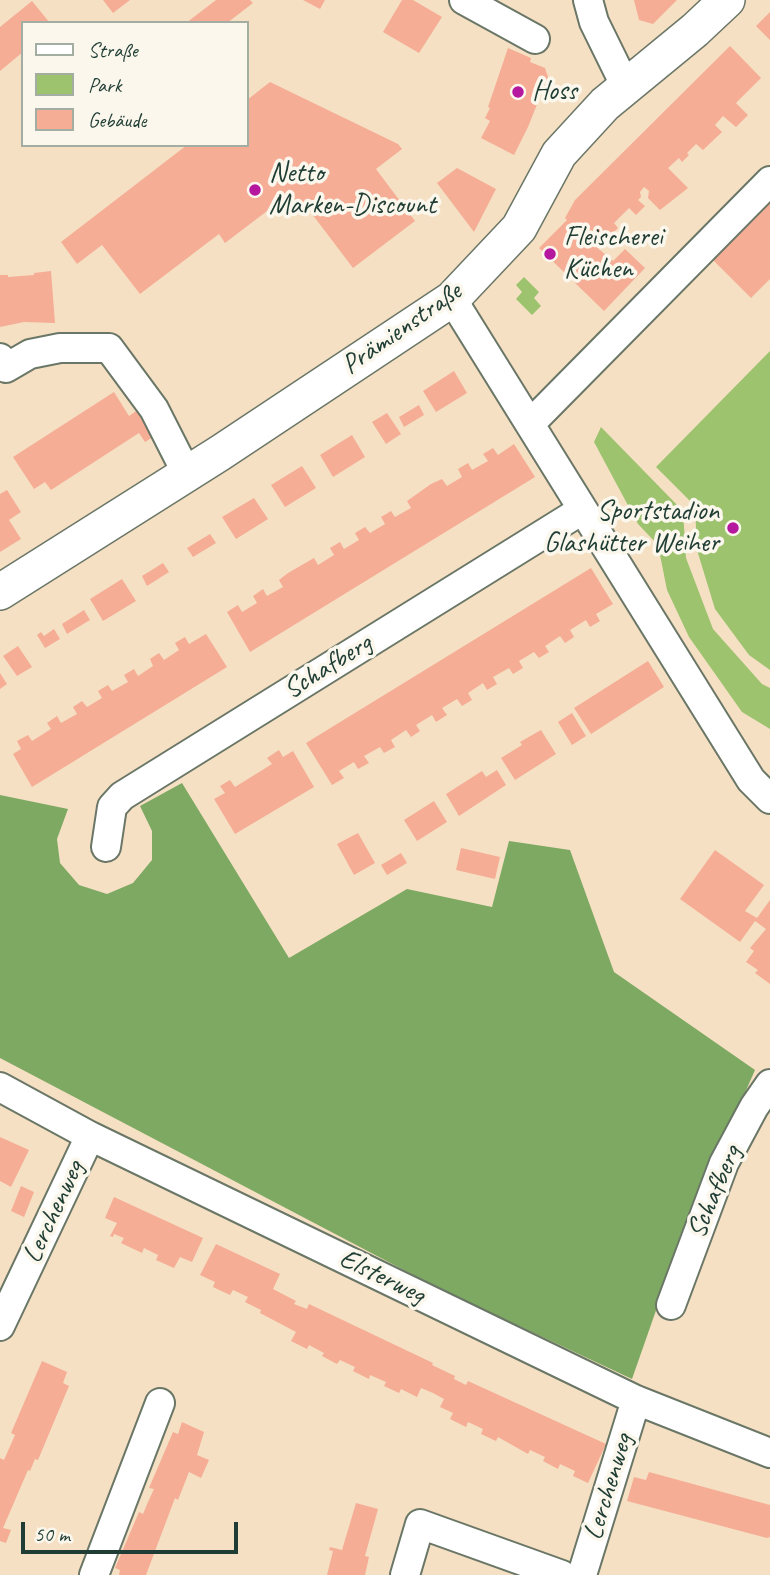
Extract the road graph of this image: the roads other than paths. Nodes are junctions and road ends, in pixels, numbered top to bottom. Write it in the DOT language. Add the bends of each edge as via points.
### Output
graph roads {
  1 [pos="464,0"];
  2 [pos="588,0"];
  3 [pos="727,0"];
  4 [pos="535,39"];
  5 [pos="625,85"];
  6 [pos="770,181"];
  7 [pos="452,299"];
  8 [pos="0,358"];
  9 [pos="531,423"];
  10 [pos="187,474"];
  11 [pos="582,509"];
  12 [pos="0,592"];
  13 [pos="770,799"];
  14 [pos="106,847"];
  15 [pos="770,1084"];
  16 [pos="0,1087"];
  17 [pos="90,1136"];
  18 [pos="671,1306"];
  19 [pos="0,1326"];
  20 [pos="636,1400"];
  21 [pos="160,1403"];
  22 [pos="770,1453"];
  23 [pos="94,1575"];
  24 [pos="405,1575"];
  25 [pos="562,1575"];
  26 [pos="582,1575"];
  1 -- 4 [label="street"];
  2 -- 5 [label="street"];
  3 -- 5 [label="street, Prämienstraße"];
  5 -- 7 [label="street, Prämienstraße" via="559,154 519,228"];
  6 -- 9 [label="street"];
  7 -- 9 [label="street"];
  7 -- 10 [label="street, Prämienstraße"];
  8 -- 10 [label="street" via="6,368 30,354 60,348 109,348 154,408"];
  9 -- 11 [label="street"];
  10 -- 12 [label="street, Prämienstraße"];
  11 -- 13 [label="street" via="751,780"];
  11 -- 14 [label="street, Schafberg" via="122,796 112,807"];
  15 -- 18 [label="street, Schafberg" via="724,1163"];
  16 -- 17 [label="street, Elsterweg"];
  17 -- 19 [label="street, Lerchenweg"];
  17 -- 20 [label="street, Elsterweg"];
  20 -- 22 [label="street, Elsterweg"];
  20 -- 26 [label="street, Lerchenweg"];
  21 -- 23 [label="street"];
  24 -- 25 [label="street" via="421,1524"];
}
